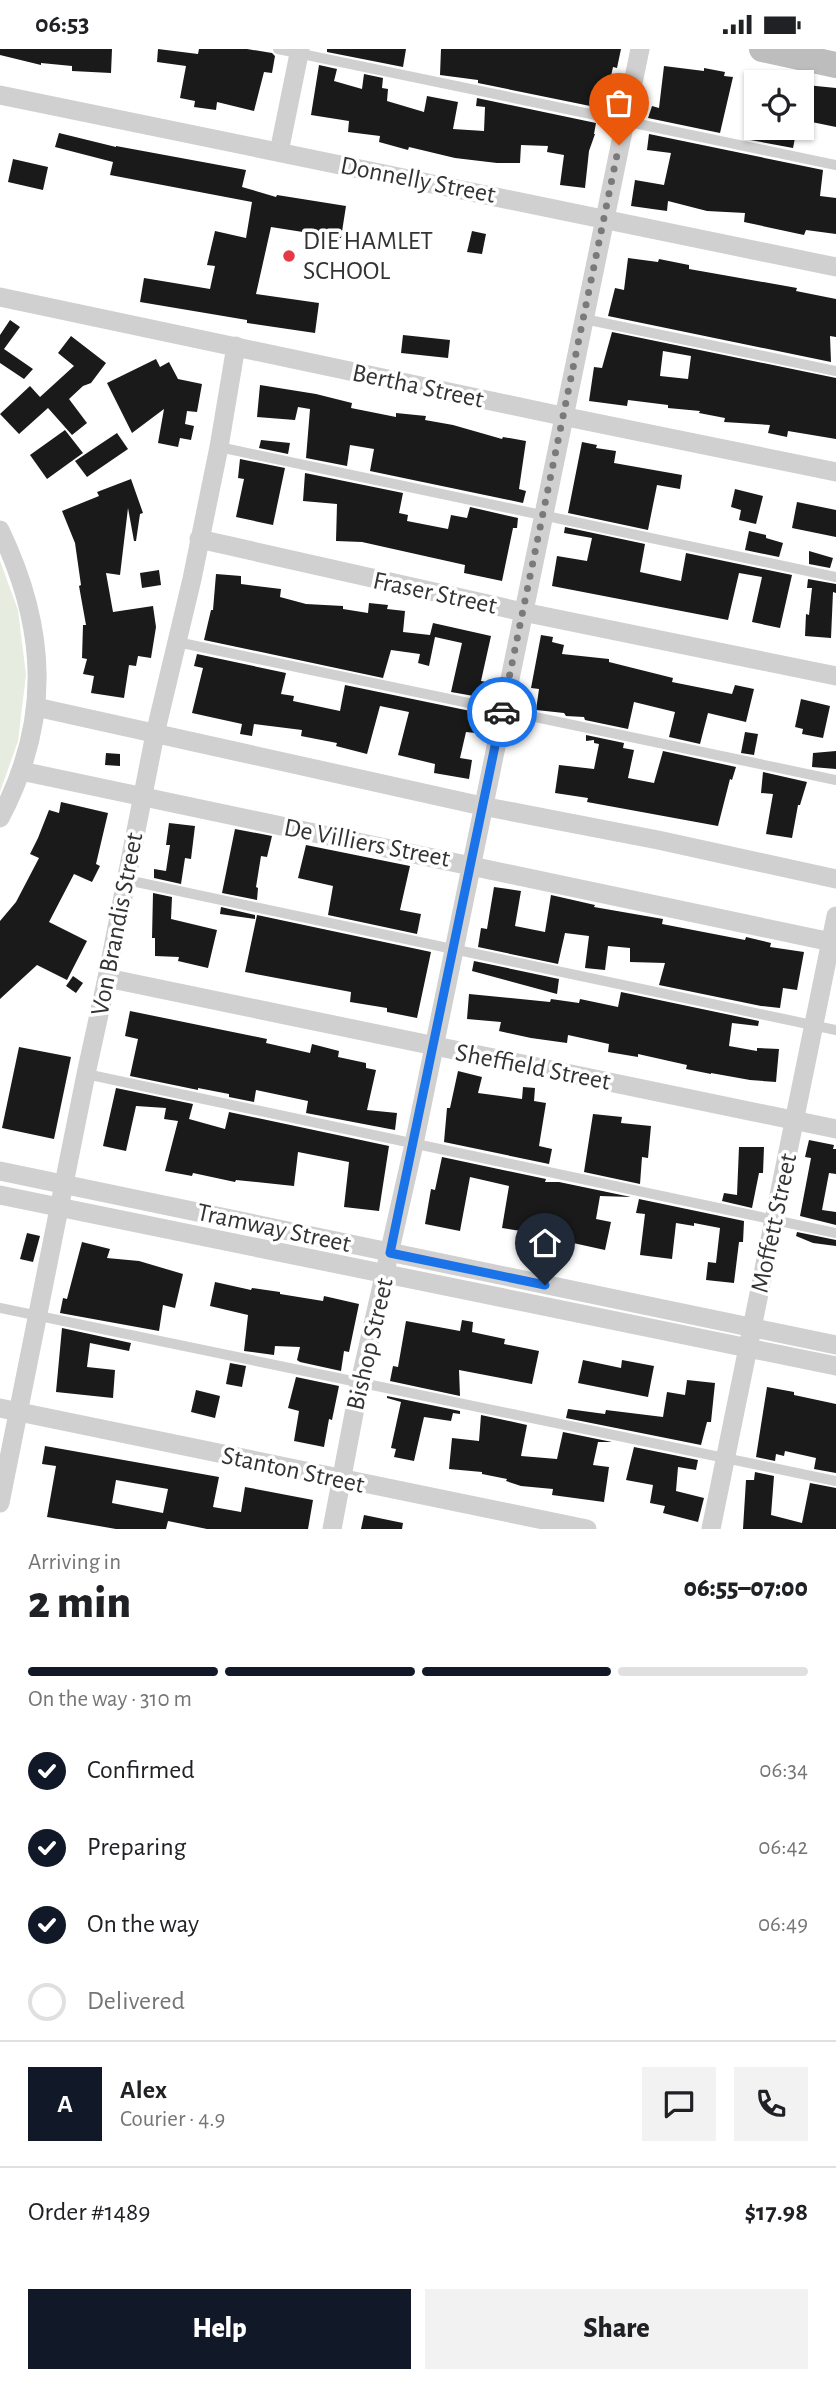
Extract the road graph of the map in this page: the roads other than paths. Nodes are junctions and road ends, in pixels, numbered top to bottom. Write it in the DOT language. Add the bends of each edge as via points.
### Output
graph roads {
  1 [pos="278,49"];
  2 [pos="640,49"];
  3 [pos="762,49"];
  4 [pos="299,51"];
  5 [pos="836,65"];
  6 [pos="0,95"];
  7 [pos="624,121"];
  8 [pos="279,152"];
  9 [pos="836,165"];
  10 [pos="604,218"];
  11 [pos="836,267"];
  12 [pos="0,297"];
  13 [pos="584,319"];
  14 [pos="236,346"];
  15 [pos="836,371"];
  16 [pos="562,416"];
  17 [pos="219,447"];
  18 [pos="836,472"];
  19 [pos="542,515"];
  20 [pos="0,530"];
  21 [pos="199,539"];
  22 [pos="836,577"];
  23 [pos="523,612"];
  24 [pos="177,642"];
  25 [pos="836,676"];
  26 [pos="36,707"];
  27 [pos="503,709"];
  28 [pos="155,734"];
  29 [pos="21,771"];
  30 [pos="836,780"];
  31 [pos="143,797"];
  32 [pos="482,806"];
  33 [pos="0,818"];
  34 [pos="470,864"];
  35 [pos="836,879"];
  36 [pos="127,880"];
  37 [pos="836,916"];
  38 [pos="833,942"];
  39 [pos="452,950"];
  40 [pos="107,978"];
  41 [pos="815,1025"];
  42 [pos="836,1030"];
  43 [pos="434,1047"];
  44 [pos="86,1075"];
  45 [pos="795,1120"];
  46 [pos="836,1129"];
  47 [pos="414,1144"];
  48 [pos="0,1171"];
  49 [pos="64,1184"];
  50 [pos="0,1195"];
  51 [pos="59,1208"];
  52 [pos="230,1219"];
  53 [pos="774,1220"];
  54 [pos="836,1233"];
  55 [pos="226,1240"];
  56 [pos="388,1263"];
  57 [pos="570,1291"];
  58 [pos="0,1308"];
  59 [pos="566,1311"];
  60 [pos="38,1316"];
  61 [pos="753,1327"];
  62 [pos="836,1345"];
  63 [pos="749,1349"];
  64 [pos="836,1366"];
  65 [pos="360,1382"];
  66 [pos="9,1410"];
  67 [pos="726,1458"];
  68 [pos="340,1480"];
  69 [pos="836,1481"];
  70 [pos="0,1503"];
  71 [pos="332,1529"];
  72 [pos="587,1529"];
  73 [pos="710,1529"];
  1 -- 4 [label="lane"];
  2 -- 7 [label="street, Bishop Street"];
  3 -- 5 [label="main road"];
  4 -- 7 [label="lane"];
  4 -- 8 [label="street"];
  6 -- 8 [label="street, Donnelly Street"];
  7 -- 9 [label="lane"];
  7 -- 10 [label="street, Bishop Street"];
  8 -- 10 [label="street, Donnelly Street"];
  10 -- 11 [label="street, Donnelly Street"];
  10 -- 13 [label="street, Bishop Street"];
  12 -- 14 [label="street, Bertha Street"];
  13 -- 15 [label="lane"];
  13 -- 16 [label="street, Bishop Street"];
  14 -- 16 [label="street, Bertha Street"];
  14 -- 17 [label="street, Von Brandis Street"];
  16 -- 18 [label="street, Bertha Street"];
  16 -- 19 [label="street, Bishop Street"];
  17 -- 19 [label="lane"];
  17 -- 21 [label="street, Von Brandis Street"];
  19 -- 22 [label="lane"];
  19 -- 23 [label="street, Bishop Street"];
  20 -- 26 [label="street" via="30,610 38,670"];
  21 -- 23 [label="street, Fraser Street"];
  21 -- 24 [label="street, Von Brandis Street"];
  23 -- 25 [label="street, Fraser Street"];
  23 -- 27 [label="street, Bishop Street"];
  24 -- 27 [label="lane"];
  24 -- 28 [label="street, Von Brandis Street"];
  26 -- 28 [label="street"];
  26 -- 29 [label="street"];
  27 -- 30 [label="lane"];
  27 -- 32 [label="street, Bishop Street"];
  28 -- 31 [label="street, Von Brandis Street"];
  28 -- 32 [label="street"];
  29 -- 31 [label="street, De Villiers Street"];
  29 -- 33 [label="street"];
  31 -- 34 [label="street, De Villiers Street"];
  31 -- 36 [label="street, Von Brandis Street"];
  32 -- 34 [label="street, Bishop Street"];
  32 -- 35 [label="street"];
  34 -- 38 [label="street, De Villiers Street"];
  34 -- 39 [label="street, Bishop Street"];
  36 -- 39 [label="lane"];
  36 -- 40 [label="street, Von Brandis Street"];
  37 -- 38 [label="street, Moffett Street"];
  38 -- 41 [label="street, Moffett Street"];
  39 -- 41 [label="lane"];
  39 -- 43 [label="street, Bishop Street"];
  40 -- 43 [label="street, Sheffield Street"];
  40 -- 44 [label="street, Von Brandis Street"];
  41 -- 42 [label="lane"];
  41 -- 45 [label="street, Moffett Street"];
  43 -- 45 [label="street, Sheffield Street"];
  43 -- 47 [label="street, Bishop Street"];
  44 -- 47 [label="lane"];
  44 -- 49 [label="street, Von Brandis Street"];
  45 -- 46 [label="street, Sheffield Street"];
  45 -- 53 [label="street, Moffett Street"];
  47 -- 53 [label="lane"];
  47 -- 56 [label="street, Bishop Street"];
  48 -- 49 [label="street, Tramway Street"];
  49 -- 51 [label="street, Von Brandis Street"];
  49 -- 52 [label="street, Tramway Street"];
  50 -- 51 [label="street, Tramway Street"];
  51 -- 55 [label="street, Tramway Street"];
  51 -- 60 [label="street, Von Brandis Street"];
  52 -- 55 [label="street"];
  52 -- 56 [label="street, Tramway Street"];
  53 -- 54 [label="lane"];
  53 -- 61 [label="street, Moffett Street"];
  55 -- 56 [label="street, Tramway Street"];
  56 -- 57 [label="street, Tramway Street"];
  56 -- 59 [label="street, Tramway Street"];
  56 -- 65 [label="street, Bishop Street"];
  57 -- 59 [label="street"];
  57 -- 61 [label="street, Tramway Street"];
  58 -- 60 [label="lane"];
  59 -- 63 [label="street, Tramway Street"];
  60 -- 65 [label="lane"];
  60 -- 66 [label="street, Von Brandis Street"];
  61 -- 62 [label="street, Tramway Street"];
  61 -- 63 [label="street, Moffett Street"];
  63 -- 64 [label="street, Tramway Street"];
  63 -- 67 [label="street, Moffett Street"];
  65 -- 67 [label="lane"];
  65 -- 68 [label="street, Bishop Street"];
  66 -- 68 [label="street, Stanton Street"];
  66 -- 70 [label="street, Von Brandis Street"];
  67 -- 69 [label="lane"];
  67 -- 73 [label="street, Moffett Street"];
  68 -- 71 [label="street, Bishop Street"];
  68 -- 72 [label="street, Stanton Street"];
}
